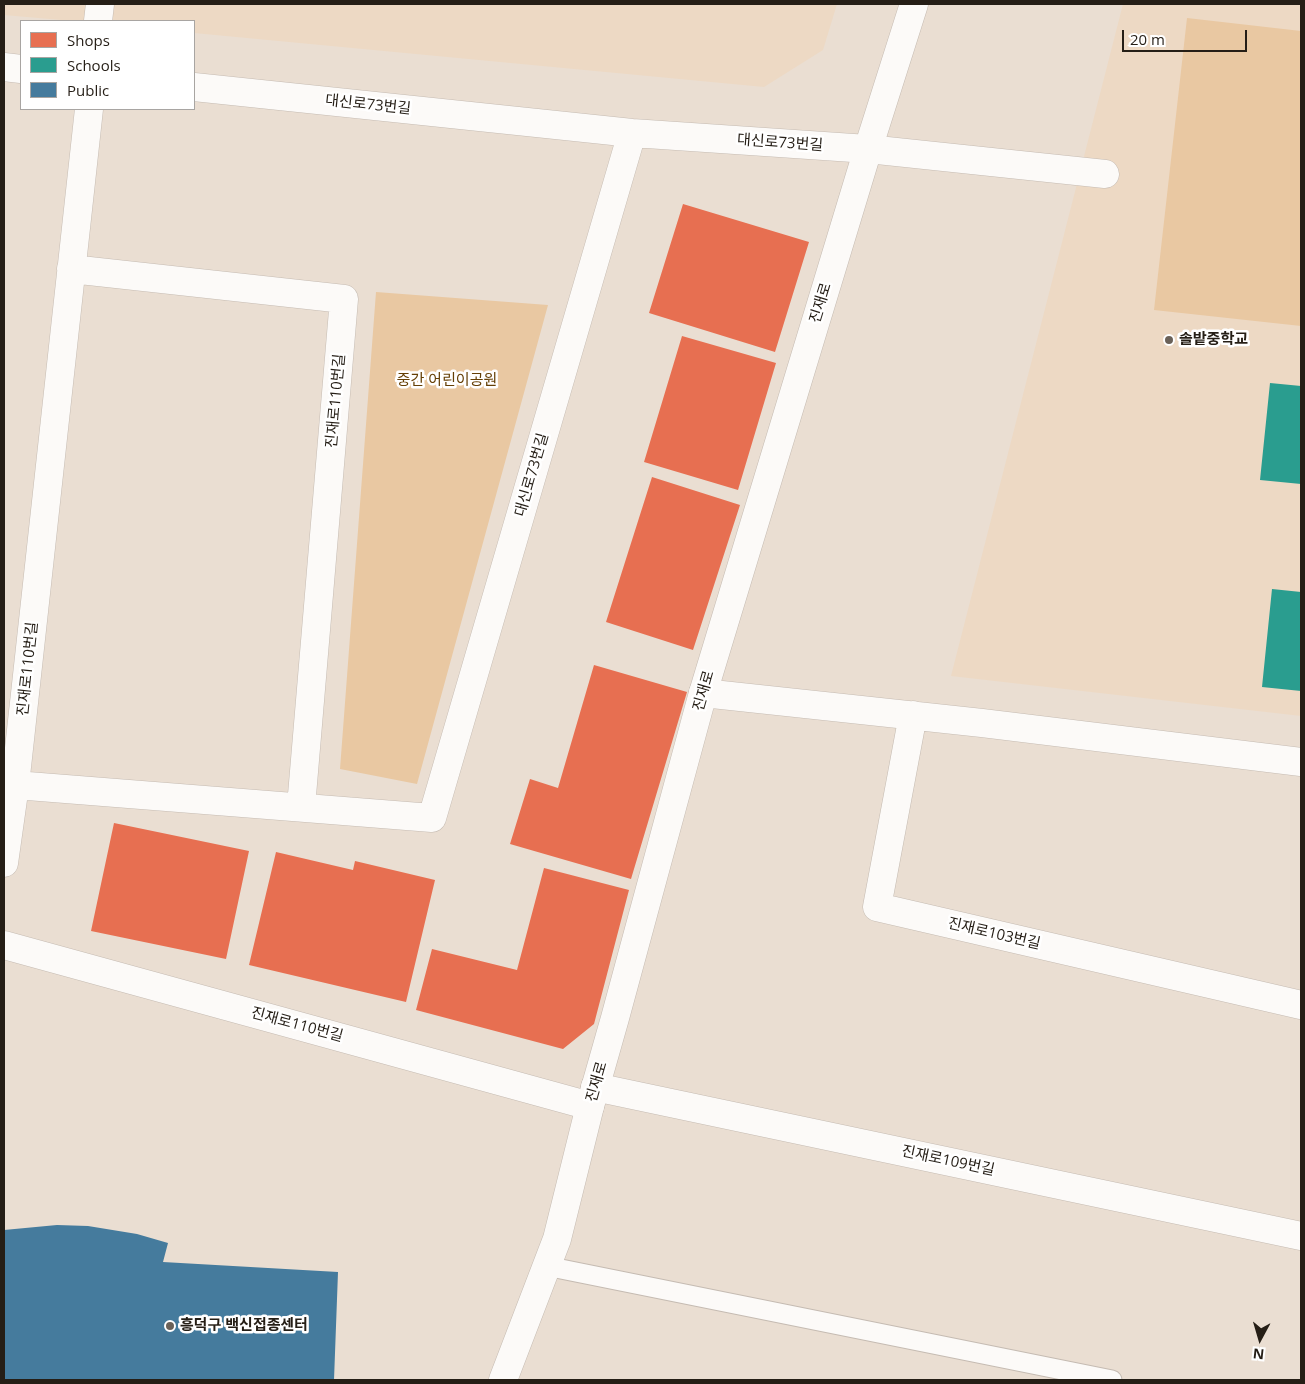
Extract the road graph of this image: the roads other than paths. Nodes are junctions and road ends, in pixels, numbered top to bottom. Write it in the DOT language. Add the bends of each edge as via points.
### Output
graph roads {
  1 [pos="100,4"];
  2 [pos="914,4"];
  3 [pos="98,20"];
  4 [pos="4,67"];
  5 [pos="20,69"];
  6 [pos="195,87"];
  7 [pos="89,110"];
  8 [pos="632,133"];
  9 [pos="868,149"];
  10 [pos="1105,174"];
  11 [pos="71,269"];
  12 [pos="703,693"];
  13 [pos="913,715"];
  14 [pos="1301,762"];
  15 [pos="15,785"];
  16 [pos="301,807"];
  17 [pos="4,863"];
  18 [pos="4,944"];
  19 [pos="1301,1005"];
  20 [pos="592,1096"];
  21 [pos="1301,1236"];
  22 [pos="546,1266"];
  23 [pos="503,1380"];
  24 [pos="1112,1380"];
  1 -- 3 [label="street"];
  2 -- 9 [label="street, 진재로"];
  4 -- 5 [label="street"];
  6 -- 8 [label="street, 대신로73번길"];
  7 -- 11 [label="street, 진재로110번길"];
  8 -- 9 [label="street, 대신로73번길"];
  8 -- 16 [label="street, 대신로73번길" via="432,818"];
  9 -- 10 [label="street, 대신로73번길"];
  9 -- 12 [label="street, 진재로"];
  11 -- 15 [label="street, 진재로110번길"];
  11 -- 16 [label="street, 진재로110번길" via="344,299"];
  12 -- 13 [label="street"];
  12 -- 20 [label="street, 진재로"];
  13 -- 14 [label="street"];
  13 -- 19 [label="street, 진재로103번길" via="877,907"];
  15 -- 16 [label="street"];
  15 -- 17 [label="street, 진재로110번길"];
  18 -- 20 [label="street, 진재로110번길"];
  20 -- 21 [label="street, 진재로109번길"];
  20 -- 22 [label="street, 진재로" via="557,1239"];
  22 -- 23 [label="street, 진재로"];
  22 -- 24 [label="lane"];
}
